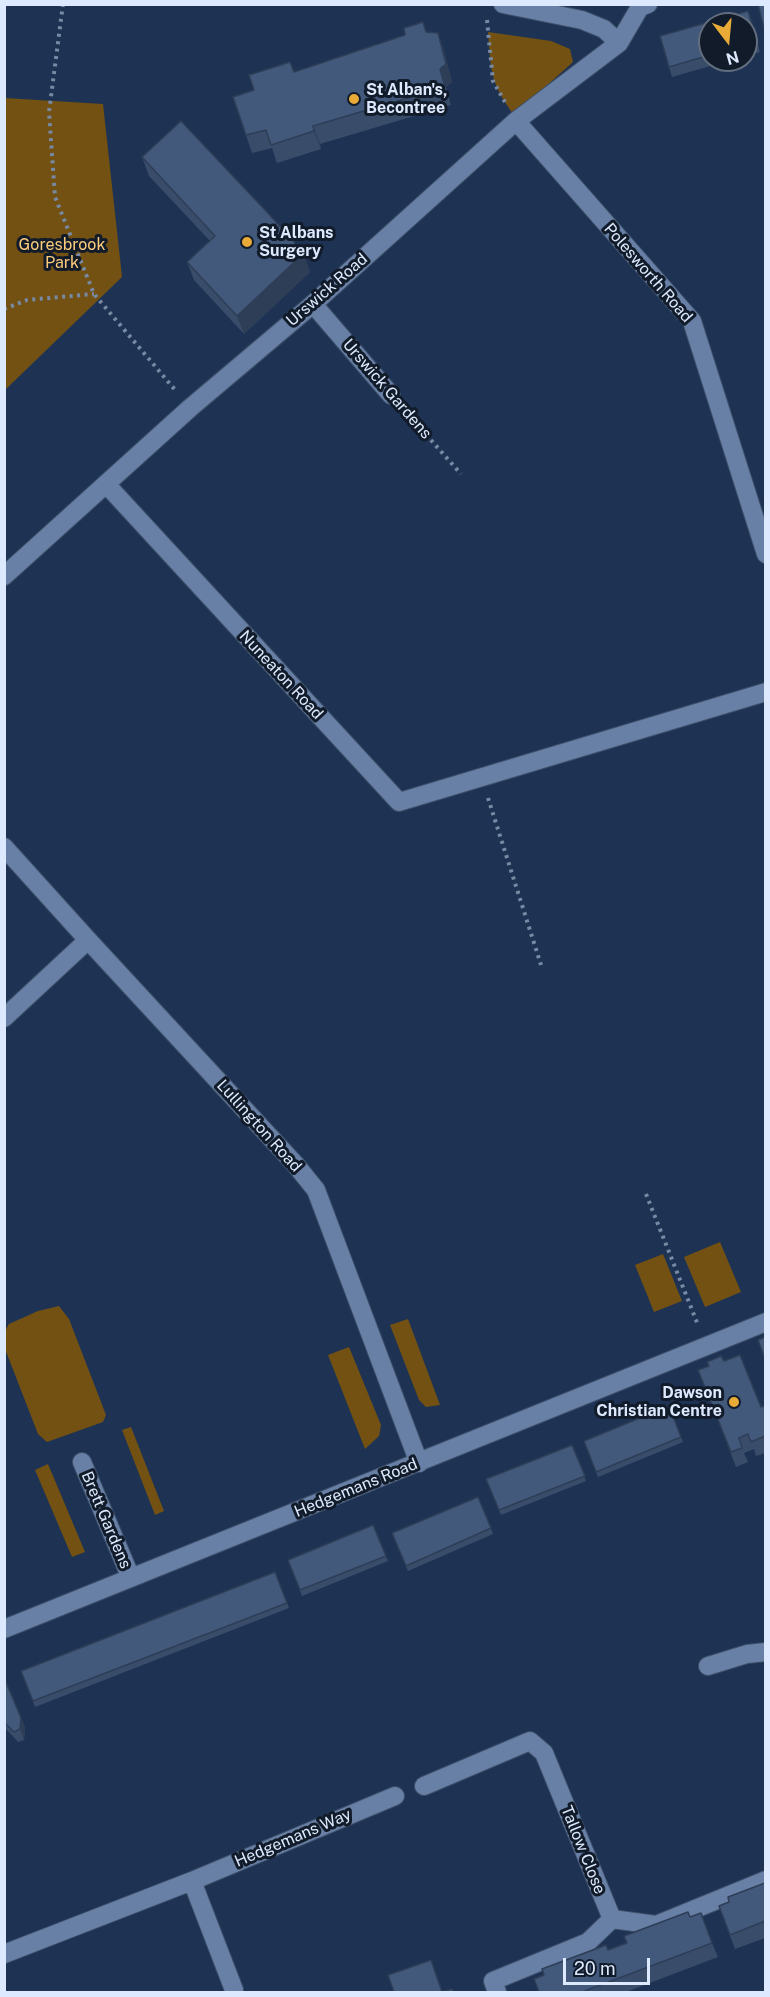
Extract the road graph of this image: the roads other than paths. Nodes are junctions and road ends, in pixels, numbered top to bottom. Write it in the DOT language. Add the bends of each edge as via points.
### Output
graph roads {
  1 [pos="503,4"];
  2 [pos="648,4"];
  3 [pos="619,43"];
  4 [pos="516,121"];
  5 [pos="313,304"];
  6 [pos="391,395"];
  7 [pos="106,484"];
  8 [pos="765,554"];
  9 [pos="4,576"];
  10 [pos="765,692"];
  11 [pos="4,847"];
  12 [pos="88,940"];
  13 [pos="4,1018"];
  14 [pos="765,1322"];
  15 [pos="82,1462"];
  16 [pos="419,1463"];
  17 [pos="131,1578"];
  18 [pos="4,1629"];
  19 [pos="765,1652"];
  20 [pos="708,1666"];
  21 [pos="424,1786"];
  22 [pos="395,1796"];
  23 [pos="765,1880"];
  24 [pos="192,1881"];
  25 [pos="612,1919"];
  26 [pos="4,1954"];
  27 [pos="234,1990"];
  28 [pos="497,1992"];
  1 -- 3 [label="street" via="582,20 604,29"];
  2 -- 3 [label="street, Urswick Road" via="640,7"];
  3 -- 4 [label="street, Urswick Road"];
  4 -- 5 [label="street, Urswick Road"];
  4 -- 8 [label="street, Polesworth Road" via="692,321"];
  5 -- 6 [label="street, Urswick Gardens"];
  5 -- 7 [label="street, Urswick Road"];
  7 -- 9 [label="street, Urswick Road"];
  7 -- 10 [label="street, Nuneaton Road" via="399,802"];
  11 -- 12 [label="street, Lullington Road"];
  12 -- 13 [label="street"];
  12 -- 16 [label="street, Lullington Road" via="316,1190"];
  14 -- 16 [label="street, Hedgemans Road"];
  15 -- 17 [label="street, Brett Gardens"];
  16 -- 17 [label="street, Hedgemans Road"];
  17 -- 18 [label="street, Hedgemans Road"];
  19 -- 20 [label="street"];
  21 -- 25 [label="street, Tallow Close" via="530,1741 544,1753"];
  22 -- 24 [label="street, Hedgemans Way"];
  23 -- 25 [label="street" via="656,1925"];
  24 -- 26 [label="street, Hedgemans Way"];
  24 -- 27 [label="street"];
  25 -- 28 [label="street" via="588,1942 493,1981"];
}
